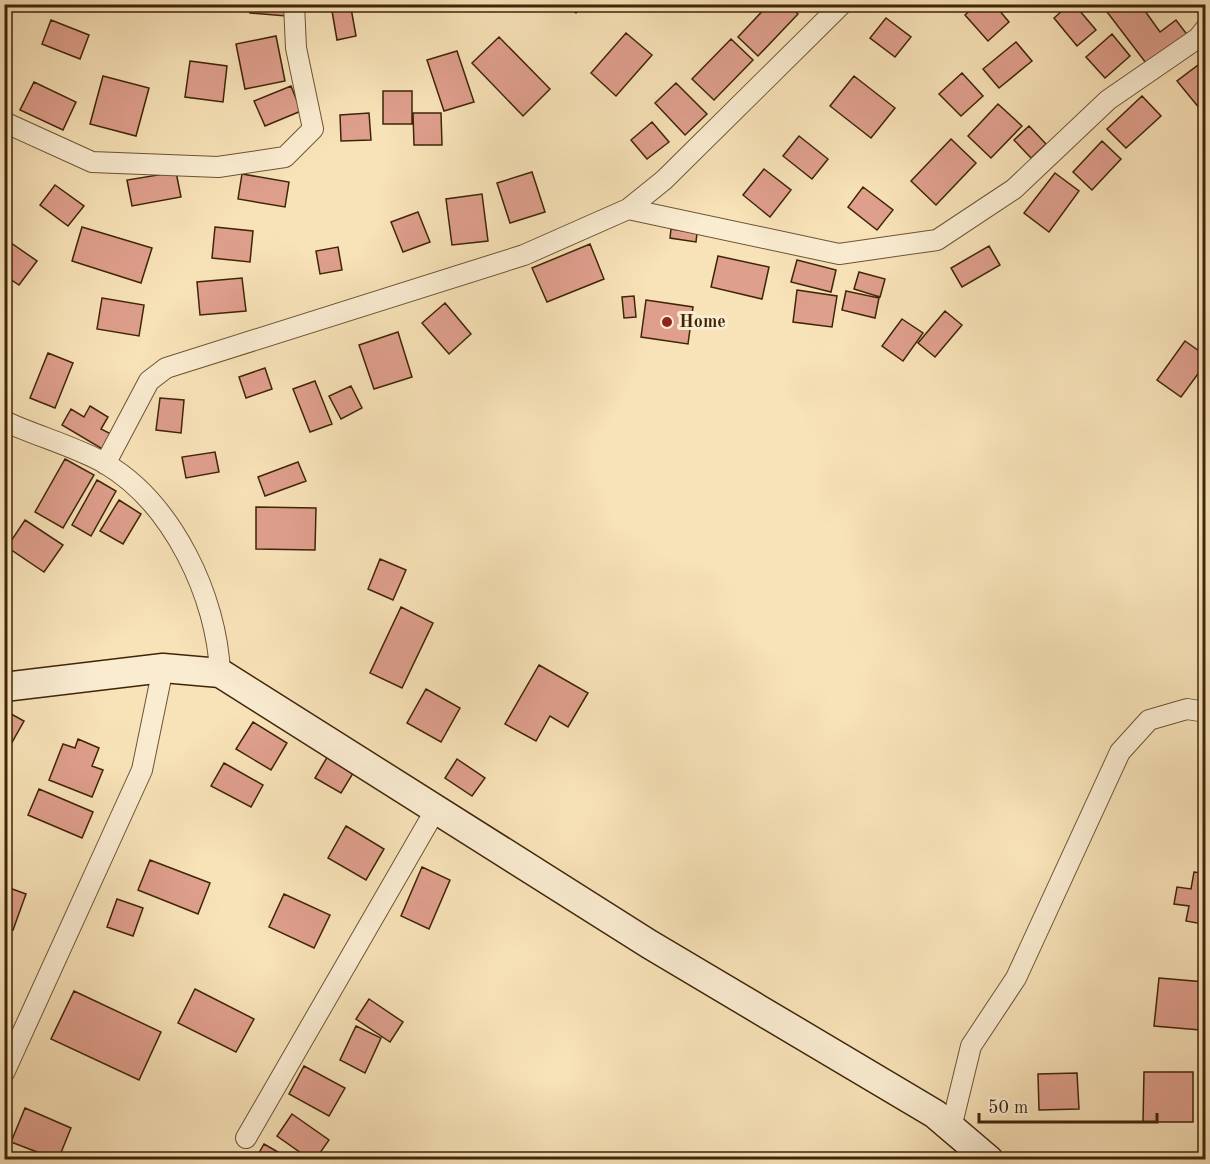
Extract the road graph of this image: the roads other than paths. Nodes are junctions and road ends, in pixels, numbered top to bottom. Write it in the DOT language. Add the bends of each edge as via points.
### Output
graph roads {
  1 [pos="294,4"];
  2 [pos="842,4"];
  3 [pos="1206,28"];
  4 [pos="4,122"];
  5 [pos="628,209"];
  6 [pos="4,421"];
  7 [pos="105,464"];
  8 [pos="163,668"];
  9 [pos="220,673"];
  10 [pos="4,687"];
  11 [pos="1206,712"];
  12 [pos="436,809"];
  13 [pos="4,1073"];
  14 [pos="951,1128"];
  15 [pos="246,1138"];
  16 [pos="989,1160"];
  1 -- 4 [label="street" via="296,48 313,129 285,157 218,167 92,162"];
  2 -- 5 [label="street" via="664,180"];
  3 -- 5 [label="street" via="1198,38 1108,100 1014,189 937,240 839,254"];
  5 -- 7 [label="street" via="524,255 166,368 149,381"];
  6 -- 7 [label="street"];
  7 -- 9 [label="street" via="142,493 170,527 202,585 219,642"];
  8 -- 9 [label="street"];
  8 -- 10 [label="street"];
  8 -- 13 [label="street" via="142,770"];
  9 -- 12 [label="street"];
  11 -- 14 [label="street" via="1187,709 1149,720 1120,752 1016,978 970,1046"];
  12 -- 14 [label="street"];
  12 -- 15 [label="street"];
  14 -- 16 [label="street"];
}
